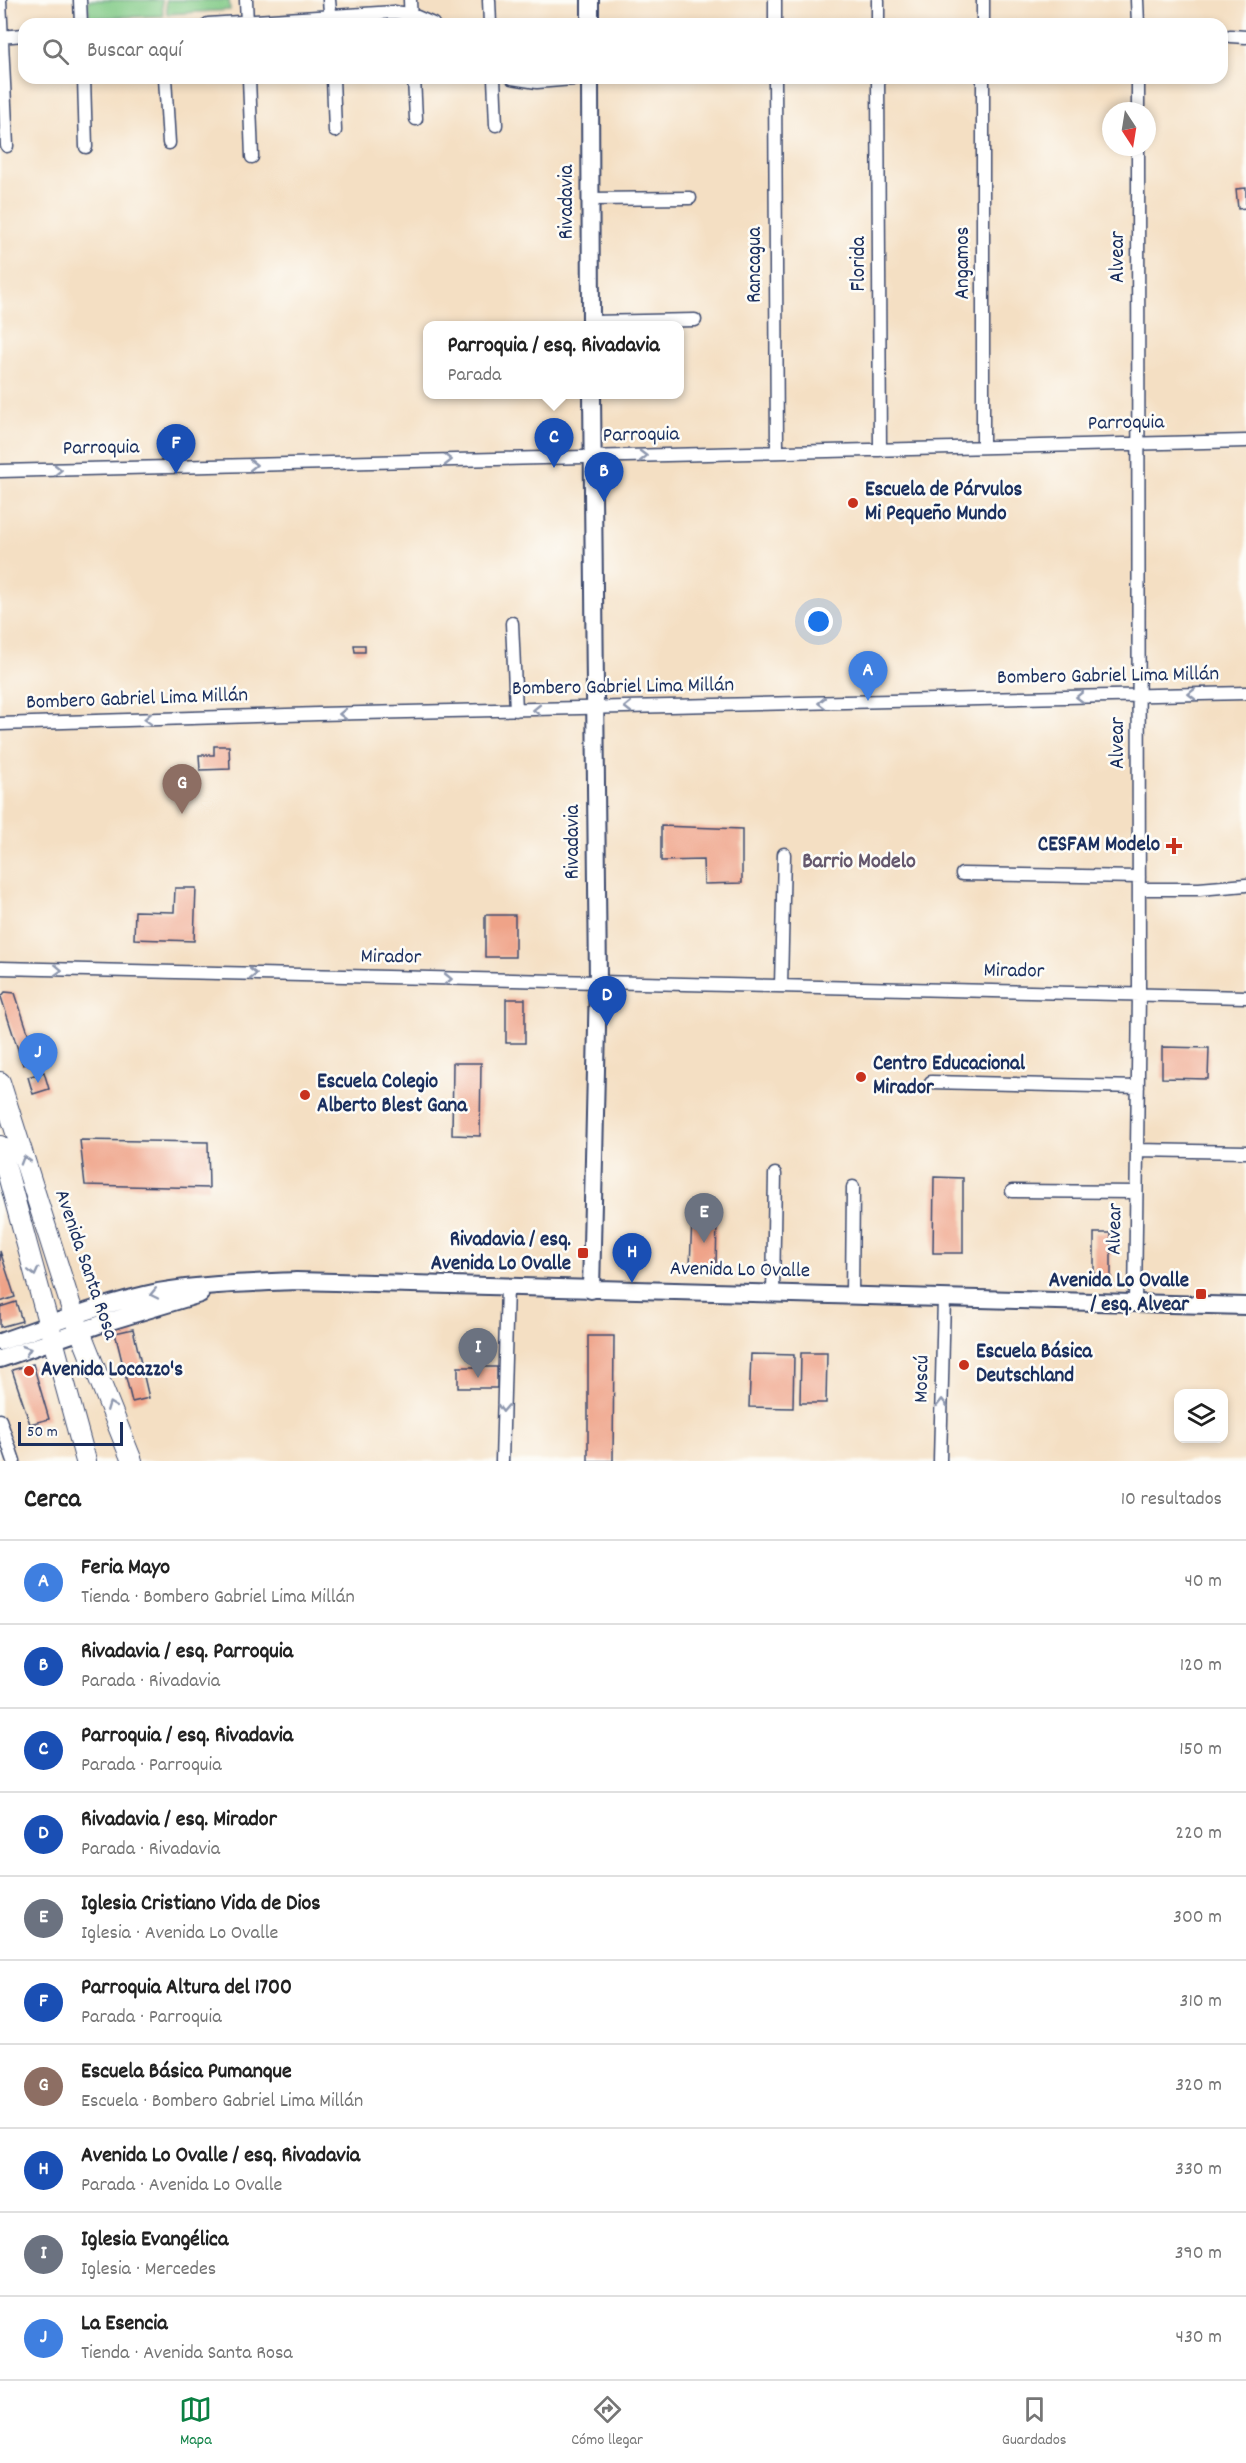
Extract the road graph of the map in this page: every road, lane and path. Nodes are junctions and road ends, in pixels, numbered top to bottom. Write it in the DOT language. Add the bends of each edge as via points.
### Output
graph roads {
  1 [pos="0,0"];
  2 [pos="80,0"];
  3 [pos="246,0"];
  4 [pos="330,0"];
  5 [pos="410,0"];
  6 [pos="489,0"];
  7 [pos="590,0"];
  8 [pos="775,0"];
  9 [pos="878,0"];
  10 [pos="984,0"];
  11 [pos="1137,0"];
  12 [pos="81,18"];
  13 [pos="247,18"];
  14 [pos="331,18"];
  15 [pos="347,18"];
  16 [pos="409,18"];
  17 [pos="411,18"];
  18 [pos="490,18"];
  19 [pos="590,18"];
  20 [pos="775,18"];
  21 [pos="878,18"];
  22 [pos="984,18"];
  23 [pos="1138,18"];
  24 [pos="18,35"];
  25 [pos="1,36"];
  26 [pos="1230,36"];
  27 [pos="1246,37"];
  28 [pos="84,84"];
  29 [pos="165,84"];
  30 [pos="249,84"];
  31 [pos="333,84"];
  32 [pos="414,84"];
  33 [pos="494,84"];
  34 [pos="590,84"];
  35 [pos="775,84"];
  36 [pos="878,84"];
  37 [pos="984,84"];
  38 [pos="1138,84"];
  39 [pos="1138,102"];
  40 [pos="416,119"];
  41 [pos="496,125"];
  42 [pos="335,131"];
  43 [pos="169,143"];
  44 [pos="7,146"];
  45 [pos="86,147"];
  46 [pos="1138,156"];
  47 [pos="252,157"];
  48 [pos="690,198"];
  49 [pos="591,199"];
  50 [pos="695,320"];
  51 [pos="591,321"];
  52 [pos="669,321"];
  53 [pos="592,399"];
  54 [pos="1246,441"];
  55 [pos="1138,443"];
  56 [pos="983,447"];
  57 [pos="880,450"];
  58 [pos="777,452"];
  59 [pos="592,457"];
  60 [pos="0,471"];
  61 [pos="512,623"];
  62 [pos="1246,693"];
  63 [pos="1139,696"];
  64 [pos="596,708"];
  65 [pos="516,710"];
  66 [pos="0,724"];
  67 [pos="784,854"];
  68 [pos="962,874"];
  69 [pos="1139,883"];
  70 [pos="1246,885"];
  71 [pos="0,968"];
  72 [pos="598,982"];
  73 [pos="782,986"];
  74 [pos="1139,994"];
  75 [pos="1246,997"];
  76 [pos="0,1082"];
  77 [pos="931,1082"];
  78 [pos="1138,1087"];
  79 [pos="0,1146"];
  80 [pos="1137,1150"];
  81 [pos="1246,1152"];
  82 [pos="775,1174"];
  83 [pos="853,1187"];
  84 [pos="1012,1191"];
  85 [pos="1136,1192"];
  86 [pos="507,1287"];
  87 [pos="591,1290"];
  88 [pos="773,1294"];
  89 [pos="852,1296"];
  90 [pos="944,1298"];
  91 [pos="1135,1303"];
  92 [pos="1246,1306"];
  93 [pos="77,1323"];
  94 [pos="51,1333"];
  95 [pos="0,1342"];
  96 [pos="0,1359"];
  97 [pos="0,1420"];
  98 [pos="14,1461"];
  99 [pos="86,1461"];
  100 [pos="132,1461"];
  101 [pos="501,1461"];
  102 [pos="940,1461"];
  1 -- 25 [label="street"];
  2 -- 12 [label="street"];
  3 -- 13 [label="street"];
  4 -- 14 [label="street"];
  5 -- 17 [label="street"];
  6 -- 18 [label="street"];
  7 -- 19 [label="main road"];
  8 -- 20 [label="street"];
  9 -- 21 [label="street"];
  10 -- 22 [label="street"];
  11 -- 23 [label="street"];
  15 -- 16 [label="street" via="394,12"];
  24 -- 25 [label="street"];
  25 -- 44 [label="street"];
  26 -- 27 [label="street"];
  28 -- 45 [label="street"];
  29 -- 43 [label="street"];
  30 -- 47 [label="street"];
  31 -- 42 [label="street"];
  32 -- 40 [label="street"];
  33 -- 41 [label="street"];
  34 -- 49 [label="main road, Rivadavia"];
  35 -- 58 [label="street, Rancagua"];
  36 -- 57 [label="street, Florida"];
  37 -- 56 [label="street, Angamos"];
  38 -- 39 [label="street"];
  46 -- 55 [label="street, Alvear"];
  48 -- 49 [label="street"];
  49 -- 51 [label="main road, Rivadavia"];
  50 -- 52 [label="street"];
  53 -- 59 [label="main road, Rivadavia"];
  54 -- 55 [label="street, Parroquia"];
  55 -- 56 [label="street, Parroquia"];
  55 -- 63 [label="street, Alvear"];
  56 -- 57 [label="street, Parroquia"];
  57 -- 58 [label="street, Parroquia"];
  59 -- 58 [label="street, Parroquia, one-way"];
  60 -- 59 [label="street, Parroquia, one-way"];
  59 -- 64 [label="main road, Rivadavia"];
  61 -- 65 [label="street"];
  62 -- 63 [label="street, Bombero Gabriel Lima Millán, one-way"];
  63 -- 64 [label="street, Bombero Gabriel Lima Millán, one-way"];
  63 -- 69 [label="street, Alvear"];
  64 -- 65 [label="street, Bombero Gabriel Lima Millán, one-way"];
  64 -- 72 [label="main road, Rivadavia"];
  65 -- 66 [label="street, Bombero Gabriel Lima Millán, one-way"];
  67 -- 73 [label="street"];
  68 -- 69 [label="street"];
  69 -- 70 [label="street" via="1198,889"];
  69 -- 74 [label="street, Alvear"];
  71 -- 72 [label="street, Mirador, one-way"];
  72 -- 73 [label="street, Mirador"];
  72 -- 87 [label="main road, Rivadavia"];
  73 -- 74 [label="street, Mirador"];
  74 -- 75 [label="street, Mirador"];
  74 -- 78 [label="street, Alvear"];
  93 -- 76 [label="main road, Avenida Santa Rosa, one-way"];
  77 -- 78 [label="street"];
  78 -- 80 [label="street, Alvear"];
  79 -- 94 [label="main road, one-way"];
  80 -- 81 [label="street"];
  80 -- 85 [label="street, Alvear"];
  82 -- 88 [label="street"];
  83 -- 89 [label="street"];
  84 -- 85 [label="street"];
  85 -- 91 [label="street, Alvear"];
  86 -- 87 [label="main road, Avenida Lo Ovalle"];
  86 -- 93 [label="main road, Avenida Lo Ovalle" via="336,1281 233,1285"];
  86 -- 101 [label="street, one-way"];
  87 -- 88 [label="main road, Avenida Lo Ovalle"];
  88 -- 89 [label="main road, Avenida Lo Ovalle"];
  89 -- 90 [label="main road, Avenida Lo Ovalle"];
  90 -- 91 [label="main road, Avenida Lo Ovalle"];
  102 -- 90 [label="street, Moscú, one-way"];
  91 -- 92 [label="main road, Avenida Lo Ovalle"];
  93 -- 94 [label="main road, Avenida Lo Ovalle"];
  100 -- 93 [label="main road, Avenida Santa Rosa, one-way"];
  94 -- 95 [label="main road, Avenida Lo Ovalle"];
  96 -- 94 [label="main road, Avenida Lo Ovalle, one-way"];
  94 -- 99 [label="main road"];
  97 -- 98 [label="street"];
}
